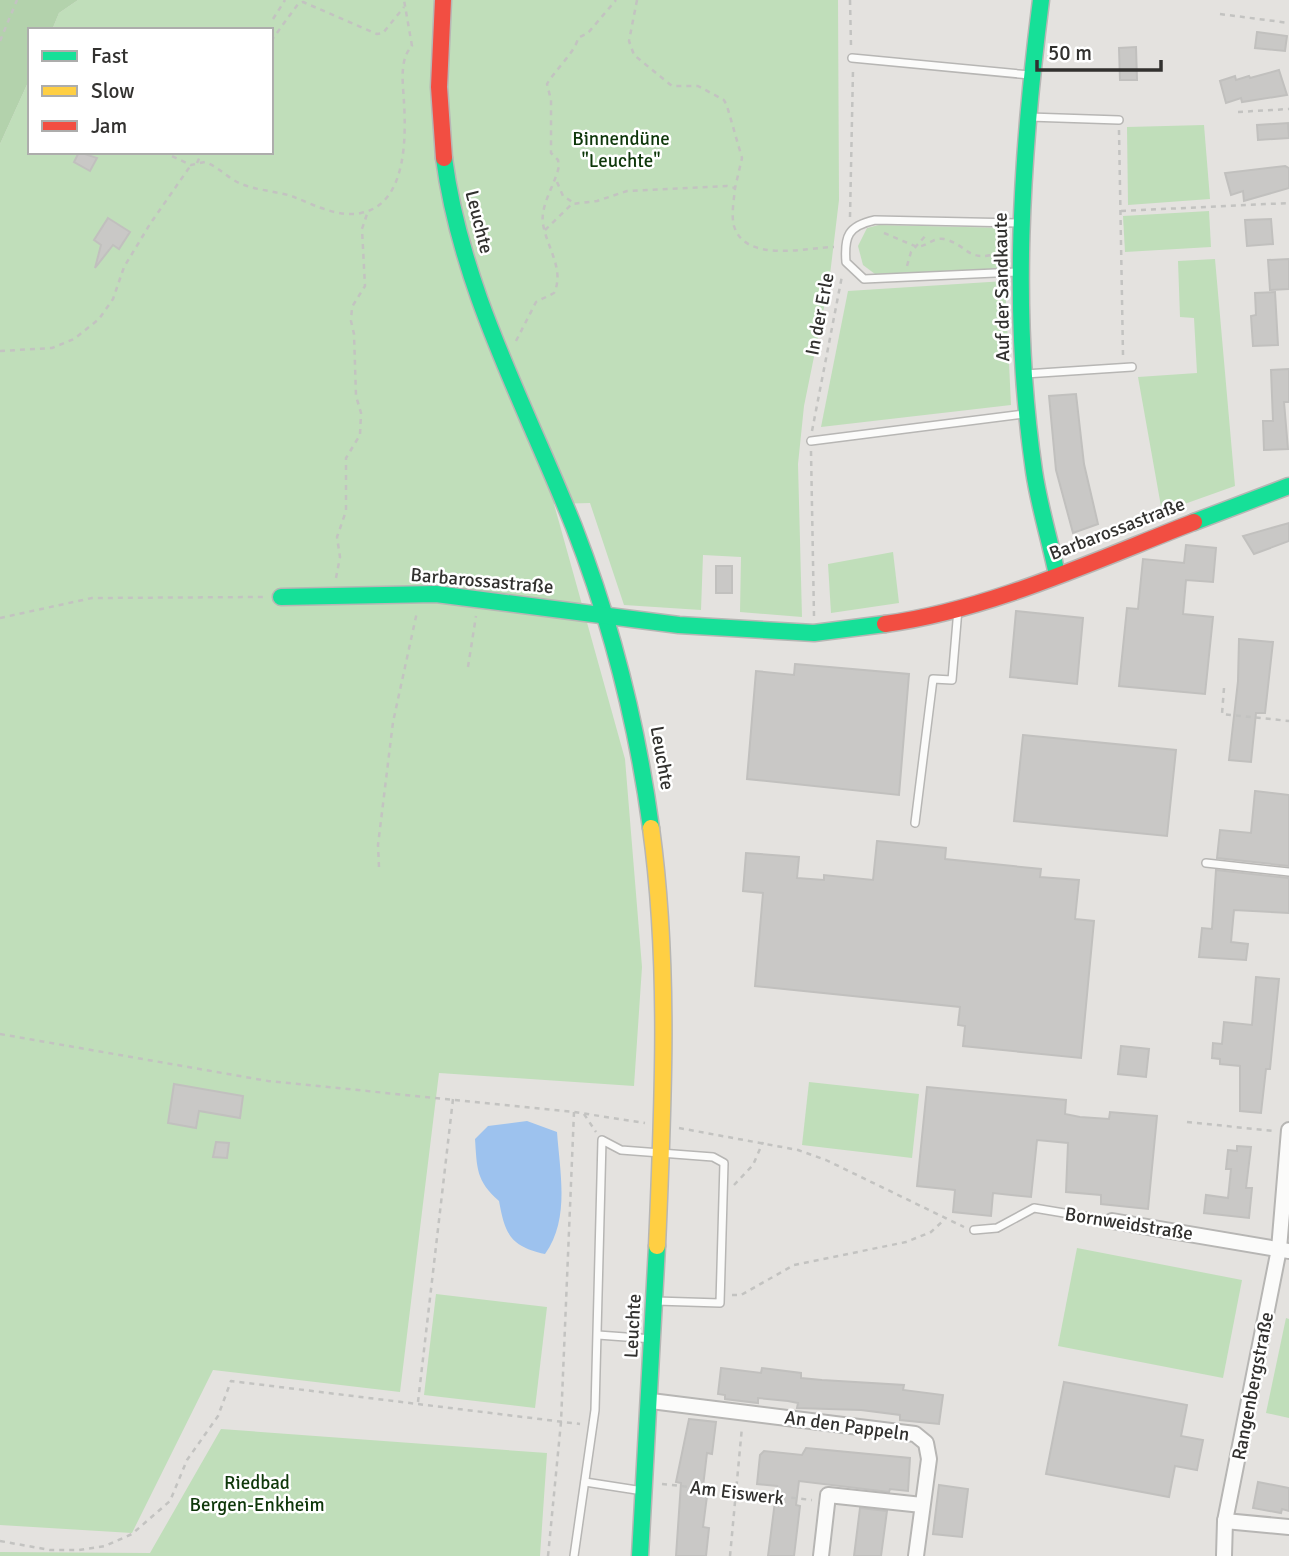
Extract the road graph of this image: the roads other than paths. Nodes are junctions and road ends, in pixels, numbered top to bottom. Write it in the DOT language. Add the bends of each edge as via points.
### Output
graph roads {
  1 [pos="443,0"];
  2 [pos="1041,0"];
  3 [pos="852,58"];
  4 [pos="1030,75"];
  5 [pos="1029,117"];
  6 [pos="1119,120"];
  7 [pos="1020,223"];
  8 [pos="1020,272"];
  9 [pos="1128,368"];
  10 [pos="1025,374"];
  11 [pos="1028,414"];
  12 [pos="811,440"];
  13 [pos="1289,486"];
  14 [pos="1057,575"];
  15 [pos="281,597"];
  16 [pos="958,609"];
  17 [pos="608,616"];
  18 [pos="915,823"];
  19 [pos="1206,863"];
  20 [pos="1289,872"];
  21 [pos="1289,1131"];
  22 [pos="661,1153"];
  23 [pos="1112,1221"];
  24 [pos="974,1230"];
  25 [pos="1284,1250"];
  26 [pos="656,1301"];
  27 [pos="598,1335"];
  28 [pos="654,1339"];
  29 [pos="651,1401"];
  30 [pos="585,1482"];
  31 [pos="645,1487"];
  32 [pos="922,1505"];
  33 [pos="1226,1521"];
  34 [pos="1289,1527"];
  35 [pos="574,1556"];
  36 [pos="640,1556"];
  37 [pos="821,1556"];
  38 [pos="916,1556"];
  39 [pos="1224,1556"];
  1 -- 17 [label="street, Leuchte" via="440,127 458,232 498,346"];
  2 -- 4 [label="street, Auf der Sandkaute"];
  3 -- 4 [label="lane"];
  4 -- 5 [label="street, Auf der Sandkaute"];
  5 -- 6 [label="lane"];
  5 -- 7 [label="street, Auf der Sandkaute"];
  7 -- 8 [label="street, Auf der Sandkaute"];
  7 -- 8 [label="lane" via="875,220 858,224 848,234 845,247 846,262 864,279"];
  8 -- 10 [label="street, Auf der Sandkaute"];
  9 -- 10 [label="lane, Auf der Sandkaute"];
  10 -- 11 [label="street, Auf der Sandkaute"];
  11 -- 12 [label="lane"];
  11 -- 14 [label="street, Auf der Sandkaute" via="1034,472"];
  13 -- 14 [label="street, Barbarossastraße"];
  14 -- 16 [label="street, Barbarossastraße"];
  15 -- 17 [label="street, Barbarossastraße" via="419,595"];
  16 -- 17 [label="street, Barbarossastraße" via="930,618 814,633"];
  16 -- 18 [label="lane" via="952,680 933,679"];
  17 -- 22 [label="street, Leuchte" via="634,722 658,881 663,991"];
  19 -- 20 [label="lane"];
  21 -- 25 [label="street, Rangenbergstraße"];
  22 -- 26 [label="street, Leuchte"];
  22 -- 26 [label="lane" via="720,1159 725,1169 720,1303"];
  22 -- 27 [label="lane" via="621,1150 602,1140"];
  23 -- 24 [label="lane, Bornweidstraße" via="1034,1208 997,1228"];
  23 -- 25 [label="street, Bornweidstraße"];
  25 -- 33 [label="street, Rangenbergstraße"];
  26 -- 28 [label="street, Leuchte"];
  27 -- 28 [label="lane"];
  27 -- 30 [label="lane" via="594,1426"];
  28 -- 29 [label="street, Leuchte"];
  29 -- 31 [label="street, Leuchte"];
  29 -- 32 [label="street, An den Pappeln" via="915,1434 928,1449"];
  30 -- 31 [label="lane"];
  30 -- 35 [label="lane"];
  31 -- 36 [label="street, Leuchte"];
  32 -- 37 [label="street" via="828,1495"];
  32 -- 38 [label="street, An den Pappeln"];
  33 -- 34 [label="street"];
  33 -- 39 [label="street, Rangenbergstraße"];
}
